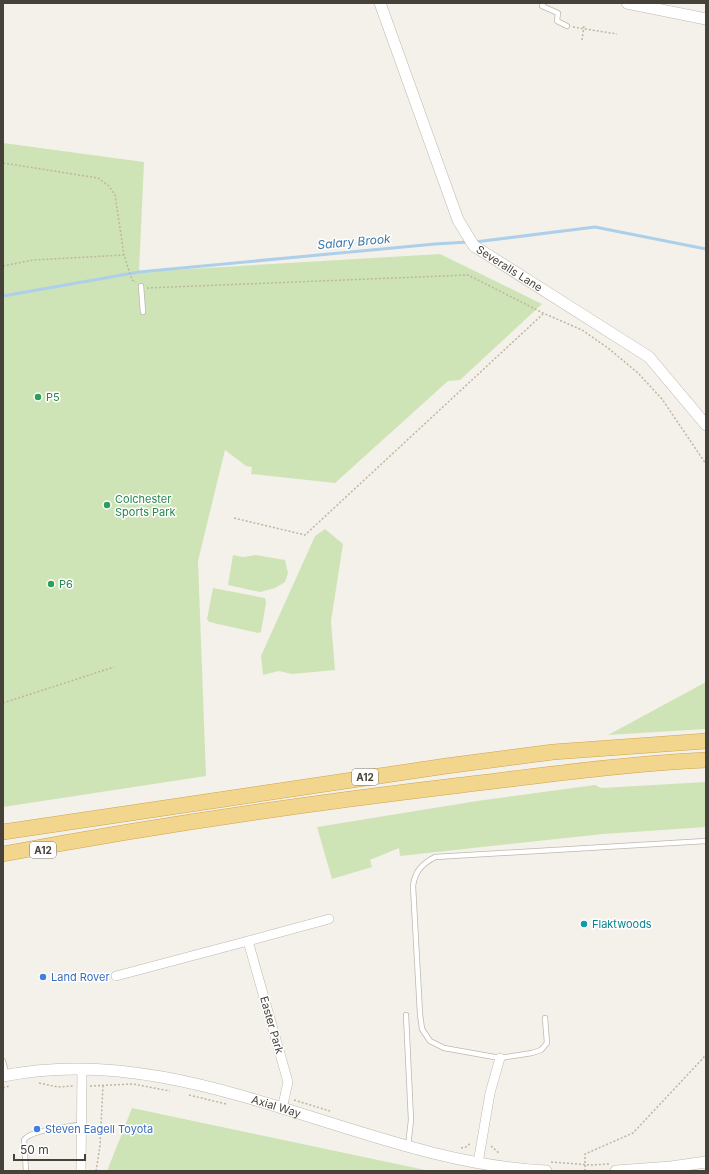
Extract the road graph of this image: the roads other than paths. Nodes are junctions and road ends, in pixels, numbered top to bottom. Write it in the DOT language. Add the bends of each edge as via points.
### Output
graph roads {
  1 [pos="380,3"];
  2 [pos="542,3"];
  3 [pos="627,3"];
  4 [pos="706,19"];
  5 [pos="567,26"];
  6 [pos="141,286"];
  7 [pos="143,312"];
  8 [pos="706,425"];
  9 [pos="706,741"];
  10 [pos="706,760"];
  11 [pos="3,832"];
  12 [pos="83,839"];
  13 [pos="706,841"];
  14 [pos="3,854"];
  15 [pos="3,860"];
  16 [pos="329,919"];
  17 [pos="248,941"];
  18 [pos="116,976"];
  19 [pos="406,1015"];
  20 [pos="545,1018"];
  21 [pos="500,1058"];
  22 [pos="3,1061"];
  23 [pos="82,1070"];
  24 [pos="5,1076"];
  25 [pos="282,1109"];
  26 [pos="82,1124"];
  27 [pos="408,1146"];
  28 [pos="706,1162"];
  29 [pos="478,1163"];
  30 [pos="546,1166"];
  31 [pos="614,1167"];
  32 [pos="26,1171"];
  33 [pos="81,1171"];
  1 -- 8 [label="street, Severalls Lane" via="458,220 474,246 648,358"];
  2 -- 5 [label="lane" via="542,6 558,13 557,22"];
  3 -- 4 [label="street"];
  6 -- 7 [label="lane"];
  9 -- 11 [label="highway, A12" via="545,753 395,772"];
  10 -- 12 [label="highway, A12" via="385,795"];
  12 -- 14 [label="highway, A12"];
  12 -- 15 [label="highway, A12"];
  13 -- 21 [label="lane" via="435,857 420,867 414,876 413,886 417,986 422,1029 430,1041 444,1048"];
  16 -- 17 [label="street"];
  17 -- 18 [label="street"];
  17 -- 25 [label="street, Easter Park" via="288,1082"];
  19 -- 27 [label="lane" via="411,1120"];
  20 -- 21 [label="lane" via="547,1043 541,1050"];
  21 -- 29 [label="street" via="490,1093"];
  22 -- 24 [label="lane"];
  23 -- 24 [label="street, Axial Way" via="30,1072"];
  23 -- 25 [label="street, Axial Way" via="138,1073 184,1082"];
  23 -- 26 [label="street"];
  25 -- 27 [label="street, Axial Way"];
  26 -- 32 [label="lane" via="26,1136"];
  26 -- 33 [label="street"];
  27 -- 29 [label="street, Axial Way"];
  28 -- 31 [label="street" via="672,1167"];
  29 -- 30 [label="street, Axial Way"];
}
